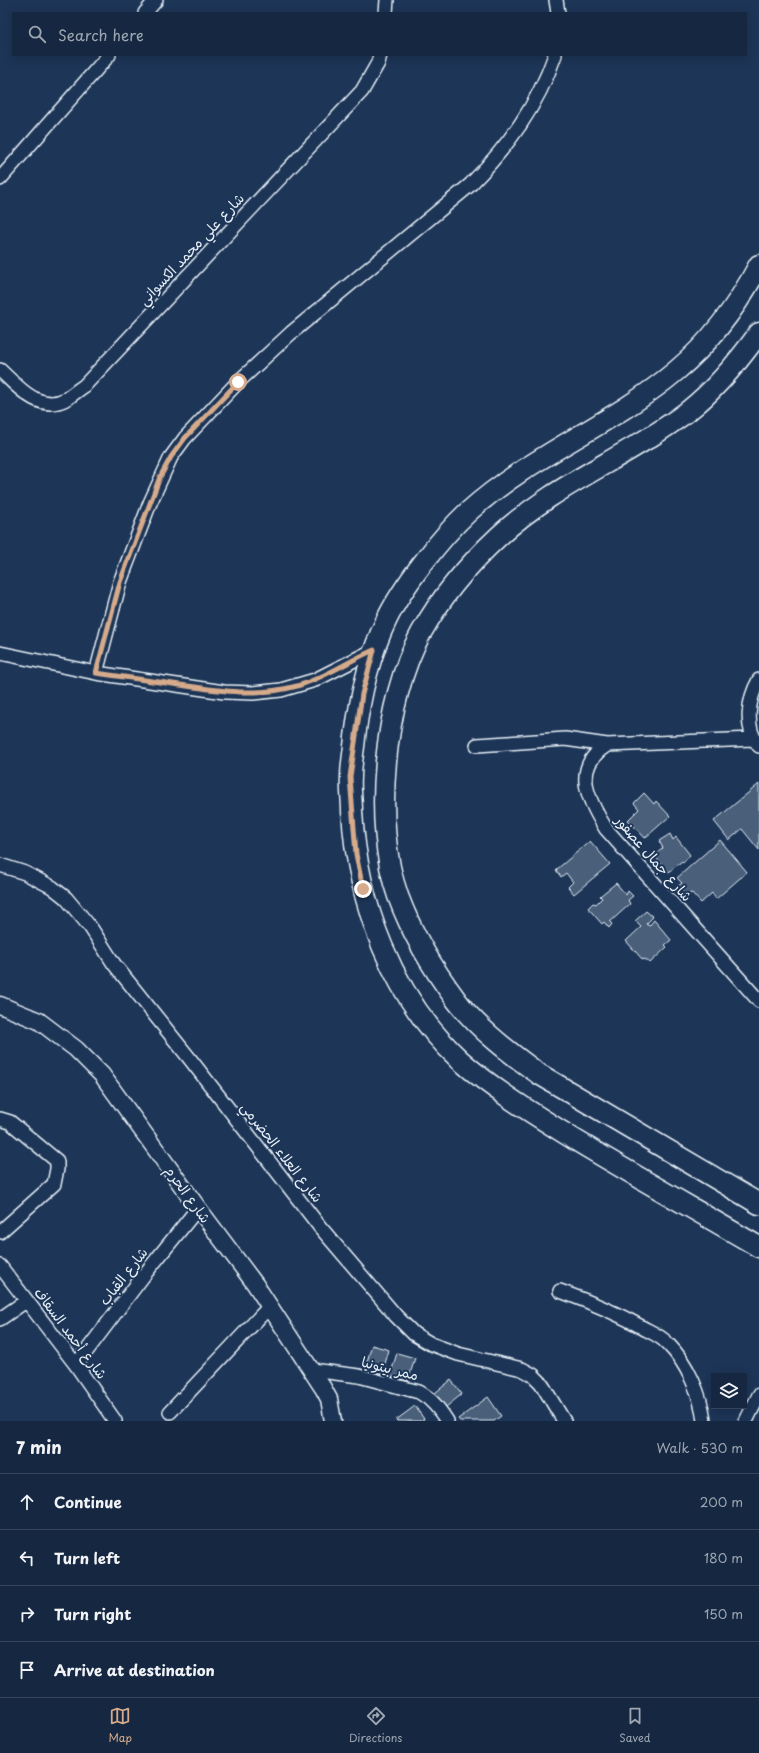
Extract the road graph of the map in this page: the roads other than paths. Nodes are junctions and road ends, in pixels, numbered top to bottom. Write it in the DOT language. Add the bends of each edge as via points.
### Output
graph roads {
  1 [pos="156,0"];
  2 [pos="387,0"];
  3 [pos="556,0"];
  4 [pos="146,12"];
  5 [pos="386,12"];
  6 [pos="558,12"];
  7 [pos="108,56"];
  8 [pos="380,56"];
  9 [pos="555,56"];
  10 [pos="0,179"];
  11 [pos="759,265"];
  12 [pos="759,333"];
  13 [pos="0,370"];
  14 [pos="374,650"];
  15 [pos="0,653"];
  16 [pos="96,673"];
  17 [pos="759,680"];
  18 [pos="756,742"];
  19 [pos="477,745"];
  20 [pos="607,745"];
  21 [pos="0,865"];
  22 [pos="759,1000"];
  23 [pos="0,1005"];
  24 [pos="0,1119"];
  25 [pos="759,1204"];
  26 [pos="198,1208"];
  27 [pos="0,1232"];
  28 [pos="759,1247"];
  29 [pos="0,1266"];
  30 [pos="560,1291"];
  31 [pos="26,1301"];
  32 [pos="270,1306"];
  33 [pos="0,1319"];
  34 [pos="76,1365"];
  35 [pos="312,1370"];
  36 [pos="759,1395"];
  37 [pos="170,1412"];
  38 [pos="115,1421"];
  39 [pos="333,1421"];
  40 [pos="447,1421"];
  41 [pos="564,1421"];
  42 [pos="704,1421"];
  43 [pos="746,1421"];
  1 -- 4 [label="street"];
  2 -- 5 [label="street"];
  3 -- 6 [label="street"];
  7 -- 10 [label="street"];
  8 -- 13 [label="street, شارع علي محمد الكسواني" via="362,91 84,386 65,399 43,402 28,396"];
  9 -- 16 [label="street" via="547,78 524,119 495,160 470,186 285,339 238,382 185,438 171,457 150,503 120,582"];
  11 -- 14 [label="main road" via="736,304 713,335 678,370 617,413 516,473 451,528 406,588 388,618"];
  12 -- 25 [label="main road" via="717,385 687,412 534,509 501,535 465,570 420,634 408,662 390,731 384,810 390,863 398,894 410,923 427,957 473,1019 514,1056 539,1074"];
  14 -- 16 [label="street" via="315,680 267,692 224,692"];
  14 -- 28 [label="main road" via="362,694 350,777 356,854 363,889 377,931 410,1001 458,1058 508,1098"];
  15 -- 16 [label="street"];
  17 -- 18 [label="street" via="752,694 749,715"];
  18 -- 20 [label="street"];
  19 -- 20 [label="street" via="565,739"];
  20 -- 22 [label="street, شارع جمال عصفور" via="591,759 586,771 587,792 597,814 616,841"];
  21 -- 41 [label="street, شارع العلاء الحضرمي" via="25,873 52,887 66,898 84,919 114,964 320,1227 414,1334 431,1344 458,1354 522,1369 533,1375 541,1383"];
  23 -- 26 [label="street, شارع الحرم" via="39,1021 76,1049 102,1075"];
  24 -- 27 [label="street" via="10,1122 57,1161 58,1169 54,1184"];
  26 -- 32 [label="street, شارع الحرم"];
  26 -- 34 [label="street, شارع القباب"];
  29 -- 31 [label="street, شارع أحمد السقاف"];
  30 -- 42 [label="street" via="600,1306 667,1343 690,1375"];
  31 -- 33 [label="street"];
  31 -- 34 [label="street, شارع أحمد السقاف"];
  32 -- 35 [label="street, شارع الحرم"];
  32 -- 37 [label="street"];
  34 -- 38 [label="street, شارع أحمد السقاف"];
  35 -- 39 [label="street, شارع الحرم" via="329,1399"];
  35 -- 40 [label="street, ممر بيتونيا" via="359,1376 420,1392 436,1405"];
  36 -- 43 [label="street"];
}
